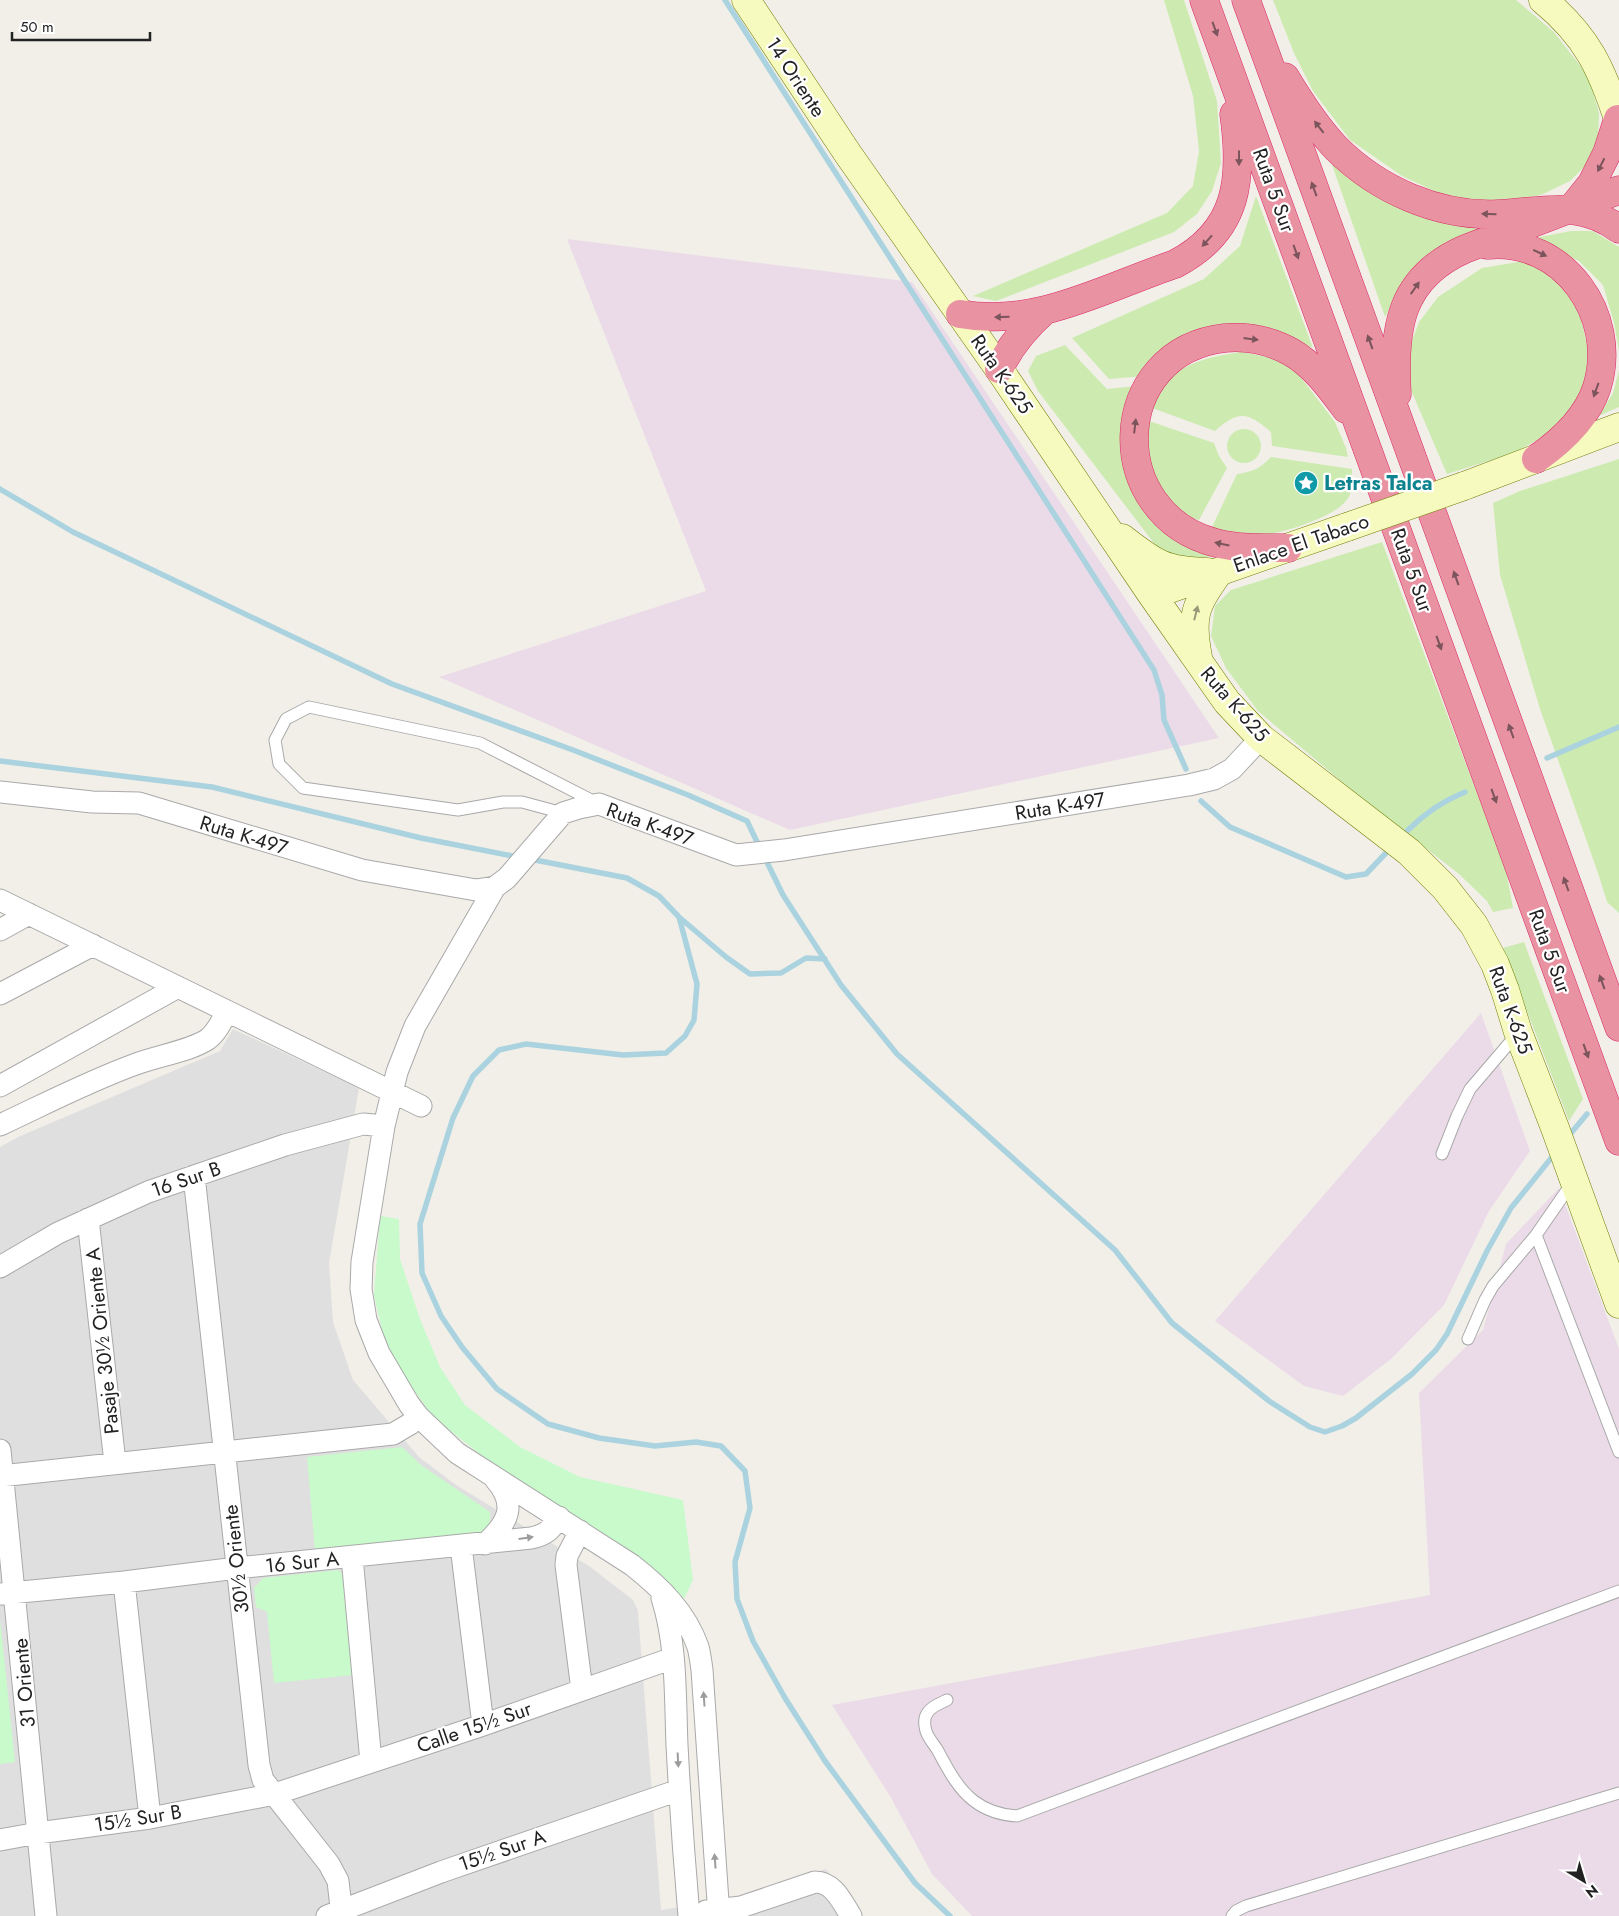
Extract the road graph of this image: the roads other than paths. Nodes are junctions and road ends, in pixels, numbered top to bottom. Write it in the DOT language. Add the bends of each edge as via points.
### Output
graph roads {
  1 [pos="746,0"];
  2 [pos="1204,0"];
  3 [pos="1543,0"];
  4 [pos="1248,8"];
  5 [pos="1226,58"];
  6 [pos="1619,121"];
  7 [pos="848,154"];
  8 [pos="1619,190"];
  9 [pos="1572,208"];
  10 [pos="1619,229"];
  11 [pos="1475,246"];
  12 [pos="1043,312"];
  13 [pos="960,314"];
  14 [pos="999,368"];
  15 [pos="1619,427"];
  16 [pos="1362,432"];
  17 [pos="1404,437"];
  18 [pos="1536,459"];
  19 [pos="1105,525"];
  20 [pos="1288,548"];
  21 [pos="1219,572"];
  22 [pos="1152,595"];
  23 [pos="1198,661"];
  24 [pos="1261,738"];
  25 [pos="0,792"];
  26 [pos="599,804"];
  27 [pos="558,819"];
  28 [pos="501,883"];
  29 [pos="0,900"];
  30 [pos="29,914"];
  31 [pos="0,930"];
  32 [pos="93,945"];
  33 [pos="178,987"];
  34 [pos="0,994"];
  35 [pos="227,1011"];
  36 [pos="1619,1027"];
  37 [pos="1518,1032"];
  38 [pos="0,1086"];
  39 [pos="392,1092"];
  40 [pos="421,1106"];
  41 [pos="0,1125"];
  42 [pos="384,1126"];
  43 [pos="1619,1141"];
  44 [pos="1442,1154"];
  45 [pos="1571,1170"];
  46 [pos="194,1176"];
  47 [pos="88,1219"];
  48 [pos="1536,1235"];
  49 [pos="0,1266"];
  50 [pos="1619,1304"];
  51 [pos="1468,1339"];
  52 [pos="418,1416"];
  53 [pos="0,1450"];
  54 [pos="224,1452"];
  55 [pos="1619,1452"];
  56 [pos="115,1463"];
  57 [pos="2,1475"];
  58 [pos="494,1478"];
  59 [pos="559,1517"];
  60 [pos="580,1532"];
  61 [pos="486,1544"];
  62 [pos="462,1546"];
  63 [pos="352,1557"];
  64 [pos="237,1568"];
  65 [pos="124,1582"];
  66 [pos="658,1585"];
  67 [pos="1619,1591"];
  68 [pos="7,1593"];
  69 [pos="673,1658"];
  70 [pos="582,1690"];
  71 [pos="947,1700"];
  72 [pos="483,1725"];
  73 [pos="372,1762"];
  74 [pos="679,1790"];
  75 [pos="275,1794"];
  76 [pos="1619,1794"];
  77 [pos="150,1818"];
  78 [pos="38,1833"];
  79 [pos="0,1840"];
  80 [pos="719,1913"];
  81 [pos="337,1914"];
  82 [pos="685,1915"];
  83 [pos="46,1916"];
  84 [pos="851,1916"];
  85 [pos="1232,1916"];
  1 -- 7 [label="main road, 14 Oriente"];
  2 -- 5 [label="highway, Ruta 5 Sur, one-way"];
  3 -- 6 [label="main road" via="1570,24 1591,52"];
  9 -- 4 [label="highway, one-way" via="1496,214 1458,211 1424,203 1385,185 1351,161 1323,133 1299,99"];
  17 -- 4 [label="highway, Ruta 5 Sur, one-way"];
  5 -- 12 [label="highway, one-way" via="1239,164 1233,200 1217,230 1201,248 1175,264"];
  5 -- 16 [label="highway, Ruta 5 Sur, one-way"];
  6 -- 9 [label="highway, one-way" via="1592,183"];
  7 -- 13 [label="main road, Ruta K-625"];
  8 -- 9 [label="highway"];
  9 -- 10 [label="highway" via="1611,222"];
  9 -- 11 [label="highway"];
  17 -- 11 [label="highway, one-way" via="1397,393 1396,355 1396,338 1404,308 1429,272 1455,254"];
  11 -- 18 [label="highway, one-way" via="1516,246 1531,249 1556,262 1587,295 1600,326 1601,373 1591,402 1572,429"];
  12 -- 13 [label="highway, one-way" via="1003,318"];
  12 -- 14 [label="highway" via="1018,337"];
  13 -- 14 [label="main road, Ruta K-625"];
  14 -- 19 [label="main road, Ruta K-625"];
  15 -- 18 [label="main road, Enlace El Tabaco"];
  20 -- 16 [label="highway, one-way" via="1215,543 1188,532 1157,507 1142,482 1134,448 1136,415 1148,386 1177,355 1202,342 1231,338 1263,341 1292,353 1304,362 1332,391"];
  16 -- 43 [label="highway, Ruta 5 Sur, one-way"];
  36 -- 17 [label="highway, Ruta 5 Sur, one-way"];
  18 -- 20 [label="main road, Enlace El Tabaco, bridge"];
  19 -- 21 [label="main road" via="1162,566 1185,571"];
  19 -- 22 [label="main road, Ruta K-625"];
  20 -- 21 [label="main road, Enlace El Tabaco"];
  21 -- 22 [label="main road, Enlace El Tabaco"];
  23 -- 21 [label="main road, one-way" via="1194,616 1201,598"];
  22 -- 23 [label="main road, Ruta K-625"];
  23 -- 24 [label="main road, Ruta K-625" via="1227,702"];
  24 -- 26 [label="street, Ruta K-497" via="1232,769 1214,780 1189,786 755,854 736,855"];
  24 -- 37 [label="main road, Ruta K-625" via="1409,852 1445,888 1474,925 1495,964"];
  25 -- 28 [label="street, Ruta K-497" via="139,804 362,870 476,890"];
  26 -- 27 [label="street, Ruta K-497" via="579,808"];
  26 -- 27 [label="lane" via="480,743 309,707 286,719 275,740 279,764 303,788 458,810 522,802"];
  27 -- 28 [label="street"];
  28 -- 39 [label="street" via="415,1026"];
  29 -- 30 [label="street"];
  30 -- 31 [label="street"];
  30 -- 32 [label="street"];
  32 -- 33 [label="street"];
  32 -- 34 [label="street"];
  33 -- 35 [label="street"];
  33 -- 38 [label="street"];
  35 -- 39 [label="street"];
  35 -- 41 [label="street" via="208,1039 136,1063"];
  37 -- 44 [label="lane" via="1470,1089"];
  37 -- 45 [label="main road, Ruta K-625"];
  39 -- 40 [label="street"];
  39 -- 42 [label="street"];
  42 -- 46 [label="street, 16 Sur B" via="364,1124 285,1144"];
  42 -- 52 [label="street" via="362,1262 361,1289 366,1320 379,1353"];
  45 -- 48 [label="lane"];
  45 -- 50 [label="main road, Ruta K-625"];
  46 -- 47 [label="street, 16 Sur B"];
  46 -- 54 [label="street, 30½ Oriente"];
  47 -- 49 [label="street, 16 Sur B"];
  47 -- 56 [label="street, Pasaje 30½ Oriente A"];
  48 -- 51 [label="lane" via="1492,1286"];
  48 -- 55 [label="lane"];
  52 -- 54 [label="street" via="392,1434"];
  52 -- 58 [label="street" via="457,1453"];
  53 -- 57 [label="street, 31 Oriente"];
  54 -- 56 [label="street"];
  54 -- 64 [label="street, 30½ Oriente"];
  56 -- 57 [label="street"];
  57 -- 68 [label="street, 31 Oriente"];
  58 -- 59 [label="street"];
  58 -- 61 [label="street" via="507,1496 508,1508 504,1524"];
  59 -- 60 [label="street"];
  61 -- 59 [label="street, 16 Sur A, one-way" via="543,1536"];
  60 -- 66 [label="street"];
  60 -- 70 [label="street" via="567,1556 566,1565"];
  61 -- 62 [label="street, 16 Sur A"];
  62 -- 63 [label="street, 16 Sur A"];
  62 -- 72 [label="street"];
  63 -- 64 [label="street, 16 Sur A"];
  63 -- 73 [label="street"];
  64 -- 65 [label="street, 16 Sur A"];
  64 -- 75 [label="street, 30½ Oriente" via="259,1765 263,1780"];
  65 -- 68 [label="street, 16 Sur A"];
  65 -- 77 [label="street"];
  66 -- 69 [label="street" via="669,1618"];
  80 -- 66 [label="street, one-way" via="698,1648 688,1626"];
  67 -- 71 [label="lane" via="1017,1816 1002,1816 974,1801 955,1780 926,1732 924,1722 928,1712"];
  68 -- 78 [label="street, 31 Oriente"];
  69 -- 70 [label="street, Calle 15½ Sur"];
  69 -- 74 [label="street, one-way"];
  70 -- 72 [label="street, Calle 15½ Sur"];
  72 -- 73 [label="street, Calle 15½ Sur"];
  73 -- 75 [label="street, Calle 15½ Sur"];
  74 -- 81 [label="street, 15½ Sur A" via="505,1849"];
  74 -- 82 [label="street"];
  75 -- 77 [label="street, 15½ Sur B"];
  75 -- 81 [label="street, 30½ Oriente" via="330,1864 338,1880"];
  76 -- 85 [label="lane" via="1246,1906"];
  77 -- 78 [label="street, 15½ Sur B"];
  78 -- 79 [label="street, 15½ Sur B"];
  78 -- 83 [label="street, 31 Oriente"];
  80 -- 82 [label="street"];
  80 -- 84 [label="street" via="820,1882 835,1891"];
}
